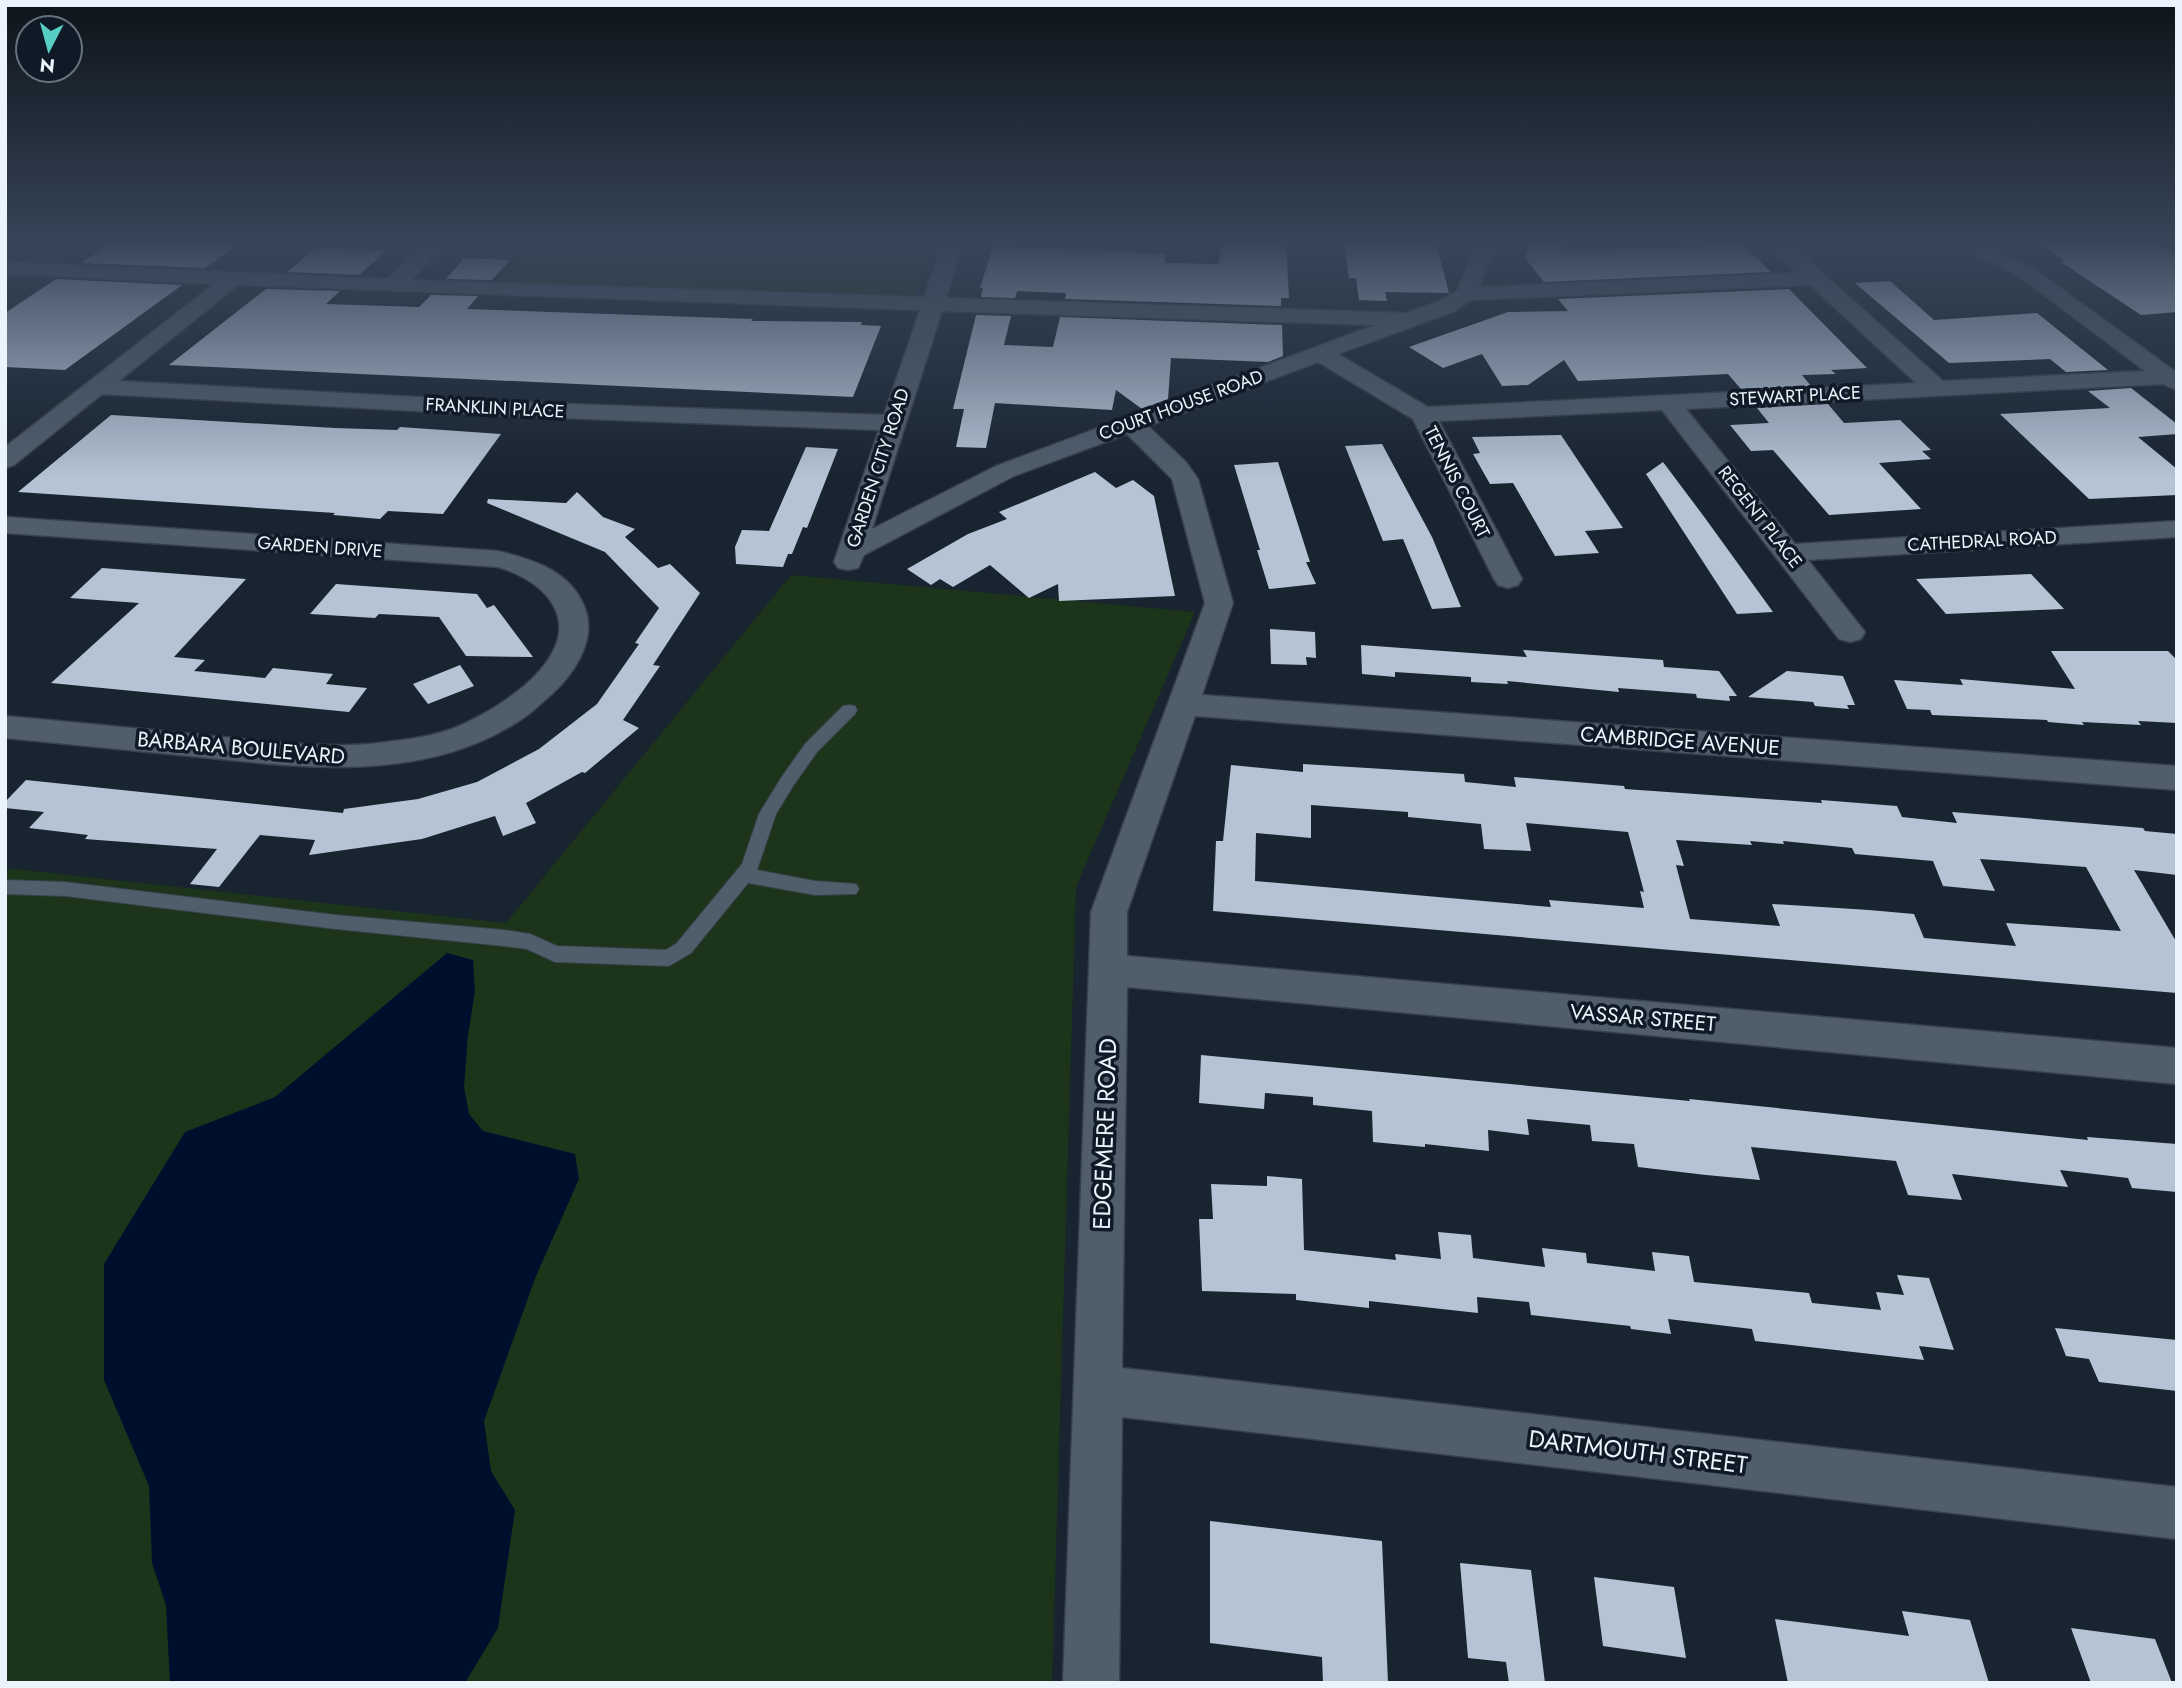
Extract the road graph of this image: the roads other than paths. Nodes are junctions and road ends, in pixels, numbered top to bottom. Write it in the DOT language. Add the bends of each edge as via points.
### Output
graph roads {
  1 [pos="180,322"];
  2 [pos="926,322"];
  3 [pos="1406,322"];
  4 [pos="1864,322"];
  5 [pos="2093,322"];
  6 [pos="1321,354"];
  7 [pos="2172,380"];
  8 [pos="98,387"];
  9 [pos="1937,389"];
  10 [pos="1669,403"];
  11 [pos="1423,415"];
  12 [pos="892,423"];
  13 [pos="1131,424"];
  14 [pos="5,460"];
  15 [pos="5,525"];
  16 [pos="2177,529"];
  17 [pos="1787,553"];
  18 [pos="847,563"];
  19 [pos="1508,579"];
  20 [pos="1850,632"];
  21 [pos="568,652"];
  22 [pos="1184,704"];
  23 [pos="849,710"];
  24 [pos="5,727"];
  25 [pos="2177,778"];
  26 [pos="744,875"];
  27 [pos="5,887"];
  28 [pos="850,888"];
  29 [pos="1110,970"];
  30 [pos="2177,1066"];
  31 [pos="1098,1390"];
  32 [pos="2177,1513"];
  33 [pos="1091,1683"];
  1 -- 8 [label="street"];
  2 -- 12 [label="street, GARDEN CITY ROAD"];
  3 -- 6 [label="street, COURT HOUSE ROAD"];
  4 -- 9 [label="street"];
  5 -- 7 [label="street"];
  6 -- 11 [label="street, TENNIS COURT"];
  6 -- 13 [label="street, COURT HOUSE ROAD"];
  7 -- 9 [label="street, STEWART PLACE"];
  8 -- 12 [label="street, FRANKLIN PLACE"];
  8 -- 14 [label="street"];
  9 -- 10 [label="street, STEWART PLACE"];
  10 -- 11 [label="street, STEWART PLACE"];
  10 -- 17 [label="street, REGENT PLACE"];
  11 -- 19 [label="street, TENNIS COURT"];
  12 -- 18 [label="street, GARDEN CITY ROAD"];
  13 -- 18 [label="street, COURT HOUSE ROAD" via="1005,471"];
  13 -- 22 [label="street, EDGEMERE ROAD" via="1185,479 1219,603"];
  15 -- 21 [label="street, GARDEN DRIVE" via="509,561 540,572 565,595 574,620"];
  16 -- 17 [label="street, CATHEDRAL ROAD"];
  17 -- 20 [label="street, REGENT PLACE"];
  21 -- 24 [label="street, BARBARA BOULEVARD" via="550,679 505,716 456,738 391,755 307,757"];
  22 -- 25 [label="street, CAMBRIDGE AVENUE"];
  22 -- 29 [label="street, EDGEMERE ROAD" via="1115,893 1110,912"];
  23 -- 26 [label="lane" via="811,748 787,782 768,814"];
  26 -- 27 [label="lane" via="684,948 669,958 642,959 555,954 530,942 504,938 65,889"];
  26 -- 28 [label="lane" via="815,888"];
  29 -- 30 [label="street, VASSAR STREET"];
  29 -- 31 [label="street, EDGEMERE ROAD"];
  31 -- 32 [label="street, DARTMOUTH STREET"];
  31 -- 33 [label="street, EDGEMERE ROAD"];
}
